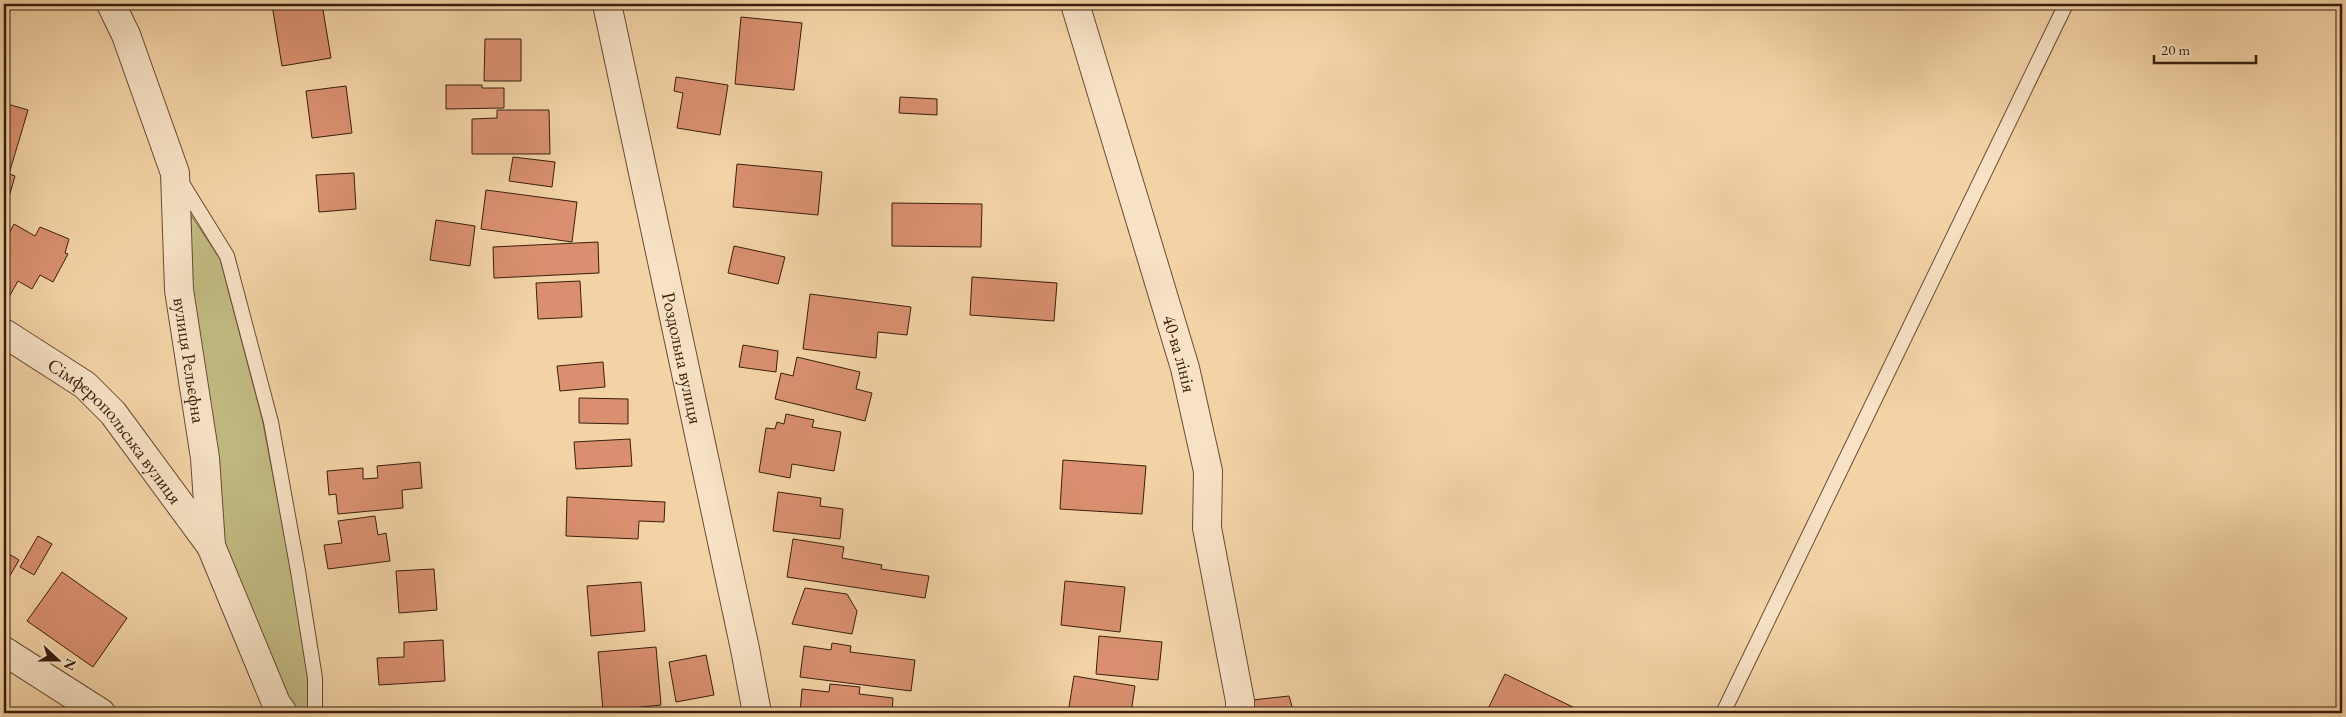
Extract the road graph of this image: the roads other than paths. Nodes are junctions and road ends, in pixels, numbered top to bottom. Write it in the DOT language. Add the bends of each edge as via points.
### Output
graph roads {
  1 [pos="111,4"];
  2 [pos="607,4"];
  3 [pos="1075,4"];
  4 [pos="2066,4"];
  5 [pos="175,172"];
  6 [pos="4,333"];
  7 [pos="211,546"];
  8 [pos="4,651"];
  9 [pos="101,713"];
  10 [pos="283,713"];
  11 [pos="315,713"];
  12 [pos="756,713"];
  13 [pos="1240,713"];
  14 [pos="1723,713"];
  1 -- 5 [label="street, вулиця Рельєфна" via="126,35"];
  2 -- 12 [label="street, Роздольна вулиця"];
  3 -- 13 [label="street, 40-ва лінія" via="1185,368 1208,471 1207,528"];
  4 -- 14 [label="lane"];
  5 -- 7 [label="street, вулиця Рельєфна" via="180,290 205,458"];
  5 -- 11 [label="lane" via="227,256 271,422 315,678"];
  6 -- 7 [label="street, Сімферопольська вулиця" via="84,385 113,413"];
  7 -- 10 [label="street, вулиця Рельєфна"];
  8 -- 9 [label="street"];
}
